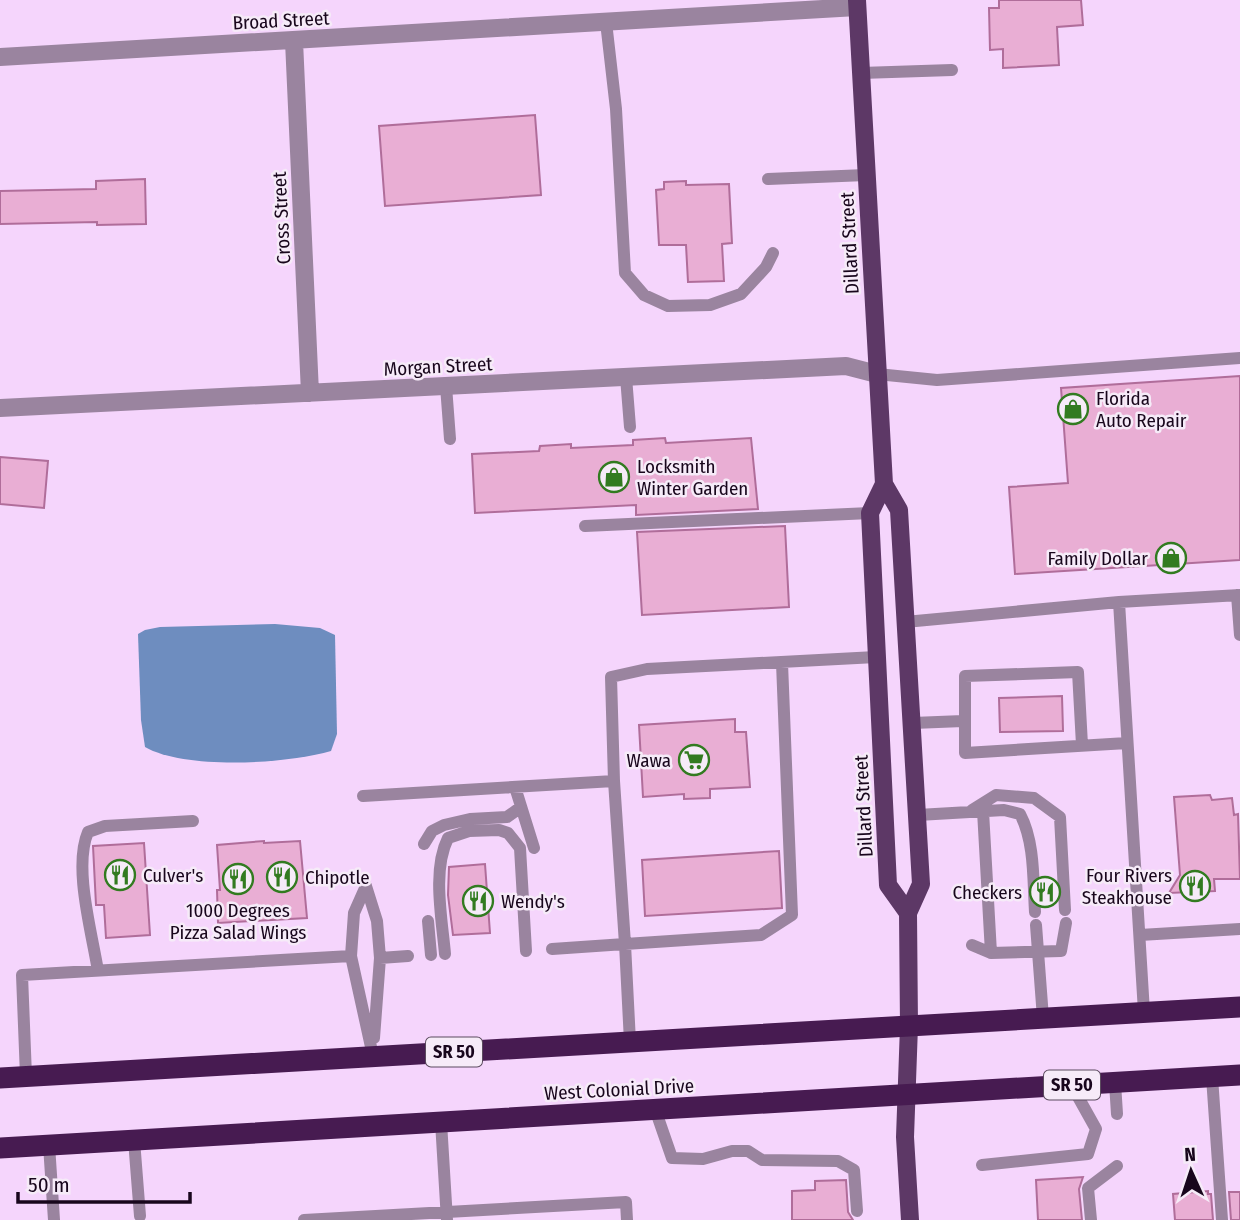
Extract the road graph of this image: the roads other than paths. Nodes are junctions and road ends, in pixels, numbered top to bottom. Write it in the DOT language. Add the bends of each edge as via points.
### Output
graph roads {
  1 [pos="857,3"];
  2 [pos="606,22"];
  3 [pos="294,41"];
  4 [pos="0,57"];
  5 [pos="952,69"];
  6 [pos="861,73"];
  7 [pos="866,175"];
  8 [pos="768,179"];
  9 [pos="773,253"];
  10 [pos="1240,358"];
  11 [pos="877,374"];
  12 [pos="626,377"];
  13 [pos="446,386"];
  14 [pos="310,393"];
  15 [pos="0,408"];
  16 [pos="630,426"];
  17 [pos="450,439"];
  18 [pos="884,484"];
  19 [pos="870,513"];
  20 [pos="585,526"];
  21 [pos="1239,595"];
  22 [pos="1119,602"];
  23 [pos="905,622"];
  24 [pos="1240,635"];
  25 [pos="876,657"];
  26 [pos="782,663"];
  27 [pos="963,721"];
  28 [pos="913,723"];
  29 [pos="1127,743"];
  30 [pos="1082,745"];
  31 [pos="614,781"];
  32 [pos="515,787"];
  33 [pos="363,796"];
  34 [pos="521,807"];
  35 [pos="983,811"];
  36 [pos="968,812"];
  37 [pos="918,815"];
  38 [pos="193,821"];
  39 [pos="424,844"];
  40 [pos="534,848"];
  41 [pos="908,913"];
  42 [pos="428,921"];
  43 [pos="1240,929"];
  44 [pos="1140,935"];
  45 [pos="625,944"];
  46 [pos="972,945"];
  47 [pos="552,949"];
  48 [pos="526,951"];
  49 [pos="1038,952"];
  50 [pos="990,953"];
  51 [pos="445,954"];
  52 [pos="430,955"];
  53 [pos="351,956"];
  54 [pos="408,956"];
  55 [pos="380,958"];
  56 [pos="98,971"];
  57 [pos="1240,1007"];
  58 [pos="1144,1012"];
  59 [pos="1043,1018"];
  60 [pos="909,1026"];
  61 [pos="630,1042"];
  62 [pos="373,1056"];
  63 [pos="1240,1075"];
  64 [pos="26,1076"];
  65 [pos="1212,1077"];
  66 [pos="0,1078"];
  67 [pos="1115,1083"];
  68 [pos="1072,1086"];
  69 [pos="905,1095"];
  70 [pos="655,1109"];
  71 [pos="1117,1114"];
  72 [pos="441,1122"];
  73 [pos="134,1140"];
  74 [pos="50,1145"];
  75 [pos="0,1148"];
  76 [pos="982,1165"];
  77 [pos="1117,1166"];
  78 [pos="857,1211"];
  79 [pos="139,1216"];
  80 [pos="447,1216"];
  81 [pos="54,1220"];
  82 [pos="304,1220"];
  83 [pos="627,1220"];
  84 [pos="909,1220"];
  85 [pos="1091,1220"];
  86 [pos="1222,1220"];
  1 -- 2 [label="street, Broad Street"];
  1 -- 6 [label="main road, Dillard Street"];
  2 -- 3 [label="street, Broad Street"];
  2 -- 9 [label="lane" via="625,273 644,295 668,306 710,305 741,294"];
  3 -- 4 [label="street, Broad Street"];
  3 -- 14 [label="street, Cross Street"];
  5 -- 6 [label="lane"];
  6 -- 7 [label="main road, Dillard Street"];
  7 -- 8 [label="lane"];
  7 -- 11 [label="main road, Dillard Street"];
  10 -- 11 [label="lane" via="937,380"];
  11 -- 12 [label="street, Morgan Street" via="846,366"];
  11 -- 18 [label="main road, Dillard Street"];
  12 -- 13 [label="street, Morgan Street"];
  12 -- 16 [label="lane"];
  13 -- 14 [label="street, Morgan Street"];
  13 -- 17 [label="lane"];
  14 -- 15 [label="street, Morgan Street"];
  18 -- 19 [label="main road, Dillard Street"];
  18 -- 23 [label="main road, Dillard Street" via="899,510"];
  19 -- 20 [label="lane"];
  19 -- 25 [label="main road, Dillard Street"];
  21 -- 22 [label="lane"];
  21 -- 24 [label="lane"];
  22 -- 23 [label="lane"];
  22 -- 29 [label="lane"];
  23 -- 28 [label="main road, Dillard Street"];
  25 -- 26 [label="lane"];
  25 -- 41 [label="main road, Dillard Street" via="888,885"];
  26 -- 31 [label="lane" via="647,670 611,677"];
  26 -- 45 [label="lane" via="792,915 761,935"];
  27 -- 28 [label="lane"];
  27 -- 30 [label="lane" via="965,753"];
  27 -- 30 [label="lane" via="965,676 1078,672"];
  28 -- 37 [label="main road, Dillard Street"];
  29 -- 30 [label="lane"];
  29 -- 44 [label="lane"];
  31 -- 32 [label="lane"];
  31 -- 45 [label="lane"];
  32 -- 33 [label="lane"];
  32 -- 34 [label="lane"];
  34 -- 39 [label="lane" via="507,817 444,825 432,831"];
  34 -- 40 [label="lane"];
  35 -- 36 [label="lane"];
  35 -- 49 [label="lane" via="1020,814 1026,825"];
  35 -- 50 [label="lane"];
  36 -- 37 [label="lane"];
  36 -- 49 [label="lane" via="996,795 1034,798 1060,817 1065,916 1061,951"];
  37 -- 41 [label="main road, Dillard Street" via="921,884"];
  38 -- 56 [label="lane" via="105,826 88,832 82,845 85,906"];
  41 -- 60 [label="main road, Dillard Street"];
  42 -- 52 [label="lane"];
  43 -- 44 [label="lane"];
  44 -- 58 [label="lane"];
  45 -- 47 [label="lane"];
  45 -- 61 [label="lane"];
  46 -- 50 [label="lane"];
  48 -- 51 [label="lane" via="520,848 508,833 469,831 448,838 439,866"];
  49 -- 50 [label="lane"];
  49 -- 59 [label="lane"];
  53 -- 55 [label="lane" via="354,913 366,886 377,921"];
  53 -- 56 [label="lane"];
  53 -- 62 [label="lane"];
  54 -- 55 [label="lane"];
  55 -- 62 [label="lane"];
  56 -- 64 [label="lane" via="22,975"];
  57 -- 58 [label="highway, SR 50"];
  58 -- 59 [label="highway, SR 50"];
  59 -- 60 [label="highway, SR 50"];
  60 -- 61 [label="highway, SR 50"];
  60 -- 69 [label="main road, Dillard Street"];
  61 -- 62 [label="highway, SR 50"];
  62 -- 64 [label="highway, SR 50"];
  63 -- 65 [label="highway, West Colonial Drive / SR 50"];
  64 -- 66 [label="highway, SR 50"];
  65 -- 67 [label="highway, West Colonial Drive / SR 50"];
  65 -- 86 [label="lane"];
  67 -- 68 [label="highway, West Colonial Drive / SR 50"];
  67 -- 71 [label="lane"];
  68 -- 69 [label="highway, West Colonial Drive / SR 50"];
  68 -- 76 [label="lane" via="1096,1129 1088,1154"];
  69 -- 70 [label="highway, West Colonial Drive / SR 50"];
  69 -- 84 [label="main road, Dillard Street"];
  70 -- 72 [label="highway, West Colonial Drive / SR 50"];
  70 -- 78 [label="lane" via="672,1158 703,1159 748,1151 762,1160 838,1161 854,1170"];
  72 -- 73 [label="highway, West Colonial Drive / SR 50"];
  72 -- 80 [label="lane"];
  73 -- 74 [label="highway, West Colonial Drive / SR 50"];
  73 -- 79 [label="lane"];
  74 -- 75 [label="highway, West Colonial Drive / SR 50"];
  74 -- 81 [label="lane"];
  77 -- 85 [label="lane" via="1088,1188"];
  80 -- 82 [label="lane"];
  80 -- 83 [label="lane" via="626,1202"];
}
